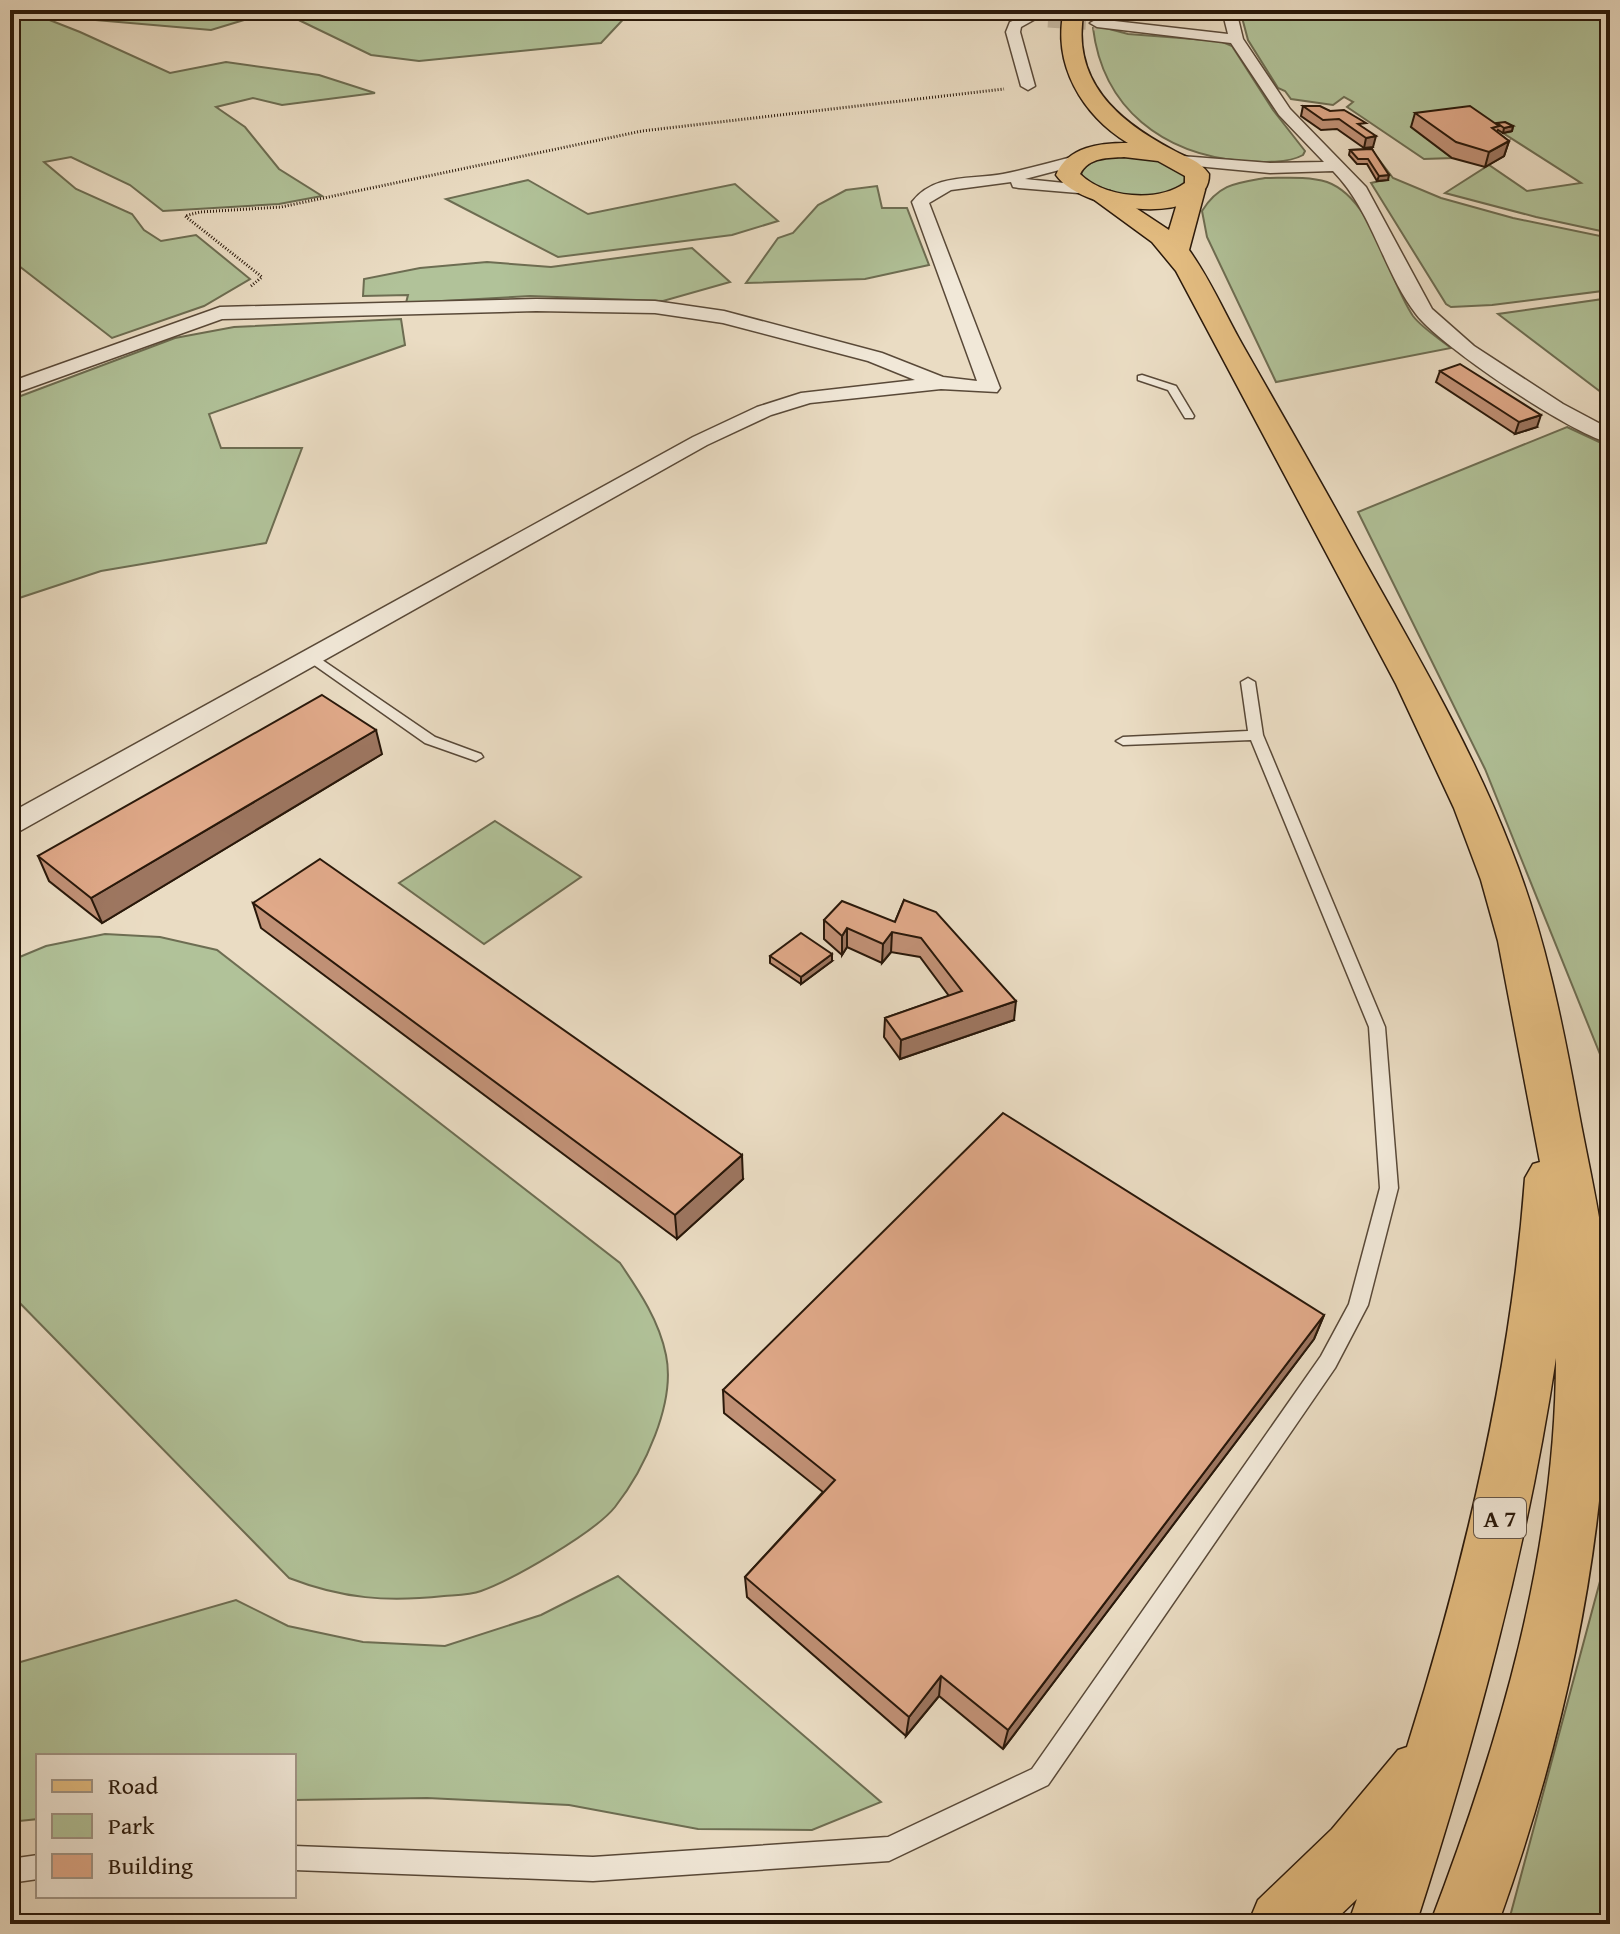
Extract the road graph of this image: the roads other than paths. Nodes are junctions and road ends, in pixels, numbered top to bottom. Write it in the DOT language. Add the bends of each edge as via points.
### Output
graph roads {
  1 [pos="1016,10"];
  2 [pos="1074,10"];
  3 [pos="1229,10"];
  4 [pos="1097,23"];
  5 [pos="1236,39"];
  6 [pos="1028,86"];
  7 [pos="1100,111"];
  8 [pos="1082,158"];
  9 [pos="1174,158"];
  10 [pos="1338,166"];
  11 [pos="1270,168"];
  12 [pos="997,180"];
  13 [pos="1195,188"];
  14 [pos="1093,193"];
  15 [pos="1176,250"];
  16 [pos="1142,378"];
  17 [pos="941,383"];
  18 [pos="10,389"];
  19 [pos="1189,416"];
  20 [pos="1610,437"];
  21 [pos="312,657"];
  22 [pos="1248,682"];
  23 [pos="1256,735"];
  24 [pos="1123,741"];
  25 [pos="476,757"];
  26 [pos="10,825"];
  27 [pos="1553,1100"];
  28 [pos="1443,1741"];
  29 [pos="296,1858"];
  30 [pos="36,1867"];
  31 [pos="10,1871"];
  32 [pos="1282,1924"];
  33 [pos="1382,1924"];
  34 [pos="1464,1924"];
  1 -- 6 [label="street" via="1040,18 1015,25 1013,32"];
  2 -- 7 [label="main road" via="1070,40"];
  3 -- 5 [label="street"];
  4 -- 5 [label="street"];
  5 -- 10 [label="street" via="1284,112"];
  7 -- 8 [label="main road"];
  7 -- 9 [label="main road"];
  8 -- 9 [label="main road" via="1124,150"];
  8 -- 12 [label="street"];
  8 -- 14 [label="main road" via="1068,175"];
  9 -- 11 [label="street"];
  9 -- 13 [label="main road" via="1197,174"];
  10 -- 11 [label="street"];
  10 -- 20 [label="street" via="1358,187 1424,312 1467,350"];
  11 -- 13 [label="street"];
  12 -- 14 [label="street"];
  12 -- 17 [label="street" via="951,184 929,191 920,202 990,388"];
  13 -- 14 [label="main road" via="1176,198 1142,201"];
  13 -- 15 [label="main road"];
  14 -- 15 [label="main road"];
  15 -- 27 [label="main road" via="1421,698 1469,797 1526,966"];
  16 -- 19 [label="lane" via="1172,388"];
  17 -- 18 [label="street" via="875,357 724,317 655,307 520,306 220,313"];
  17 -- 21 [label="street" via="808,397 764,411"];
  21 -- 25 [label="lane" via="430,740"];
  21 -- 26 [label="street"];
  22 -- 23 [label="lane"];
  23 -- 24 [label="lane"];
  23 -- 29 [label="lane" via="1377,1027 1389,1188 1358,1305 1328,1362 1040,1777 889,1849 593,1869"];
  27 -- 28 [label="main road, A 7" via="1548,1216 1531,1349 1500,1517"];
  27 -- 34 [label="main road" via="1581,1277 1578,1450 1566,1551 1531,1721"];
  28 -- 32 [label="main road" via="1387,1819"];
  28 -- 33 [label="main road, A 7"];
  30 -- 31 [label="lane"];
}
